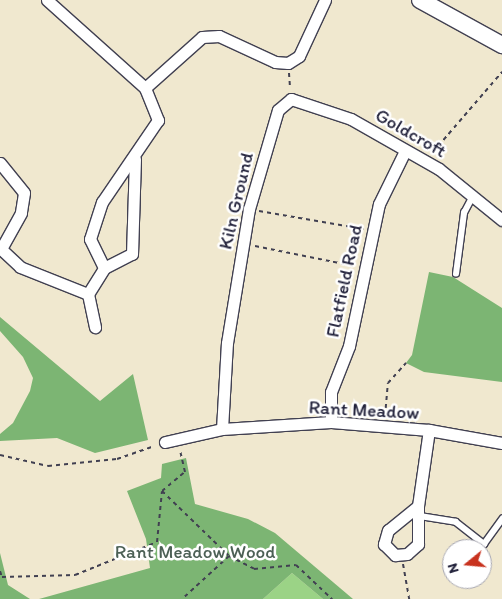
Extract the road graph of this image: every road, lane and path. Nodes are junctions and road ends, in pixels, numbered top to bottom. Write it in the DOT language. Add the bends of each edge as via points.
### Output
graph roads {
  1 [pos="47,0"];
  2 [pos="326,0"];
  3 [pos="420,0"];
  4 [pos="502,45"];
  5 [pos="288,63"];
  6 [pos="502,72"];
  7 [pos="145,88"];
  8 [pos="290,98"];
  9 [pos="405,151"];
  10 [pos="135,159"];
  11 [pos="425,161"];
  12 [pos="0,163"];
  13 [pos="474,195"];
  14 [pos="249,210"];
  15 [pos="502,220"];
  16 [pos="373,230"];
  17 [pos="243,243"];
  18 [pos="104,268"];
  19 [pos="365,268"];
  20 [pos="456,274"];
  21 [pos="88,294"];
  22 [pos="95,327"];
  23 [pos="406,363"];
  24 [pos="331,422"];
  25 [pos="384,427"];
  26 [pos="222,429"];
  27 [pos="429,430"];
  28 [pos="177,439"];
  29 [pos="165,442"];
  30 [pos="502,443"];
  31 [pos="0,455"];
  32 [pos="162,491"];
  33 [pos="419,511"];
  34 [pos="502,519"];
  35 [pos="401,554"];
  36 [pos="229,556"];
  37 [pos="0,572"];
  38 [pos="182,599"];
  39 [pos="332,599"];
  40 [pos="409,599"];
  1 -- 7 [label="street"];
  2 -- 5 [label="street" via="299,56"];
  3 -- 4 [label="street"];
  5 -- 7 [label="street" via="275,62 219,36 202,37"];
  5 -- 8 [label="path"];
  6 -- 11 [label="path"];
  7 -- 10 [label="street" via="158,120"];
  8 -- 9 [label="street, Goldcroft" via="350,119"];
  8 -- 14 [label="street, Kiln Ground" via="278,110"];
  9 -- 11 [label="street, Goldcroft"];
  9 -- 16 [label="street, Flatfield Road" via="379,204"];
  10 -- 18 [label="street" via="102,202 90,239"];
  10 -- 18 [label="street" via="132,254"];
  11 -- 13 [label="street, Goldcroft"];
  12 -- 21 [label="street" via="24,193 21,213 1,249 20,267"];
  13 -- 15 [label="street, Goldcroft"];
  13 -- 20 [label="lane" via="464,213"];
  14 -- 16 [label="path"];
  14 -- 17 [label="street, Kiln Ground"];
  16 -- 19 [label="street, Flatfield Road"];
  17 -- 19 [label="path"];
  17 -- 26 [label="street, Kiln Ground" via="227,343"];
  18 -- 21 [label="street"];
  19 -- 24 [label="street, Flatfield Road" via="350,346 331,392"];
  21 -- 22 [label="street"];
  23 -- 25 [label="path" via="388,382"];
  24 -- 25 [label="street, Rant Meadow"];
  24 -- 26 [label="street, Rant Meadow"];
  25 -- 27 [label="street, Rant Meadow"];
  26 -- 28 [label="street, Rant Meadow"];
  27 -- 30 [label="street, Rant Meadow"];
  27 -- 33 [label="street"];
  28 -- 29 [label="street, Rant Meadow"];
  28 -- 32 [label="path" via="185,472"];
  29 -- 31 [label="path" via="117,458 48,466"];
  32 -- 36 [label="path"];
  32 -- 37 [label="path" via="157,542 75,575 2,577"];
  33 -- 34 [label="lane" via="456,522 484,544"];
  33 -- 35 [label="street" via="418,544"];
  33 -- 35 [label="street" via="388,530 384,544 395,555"];
  35 -- 40 [label="path"];
  36 -- 38 [label="path"];
  36 -- 39 [label="path" via="254,569 296,565"];
}
